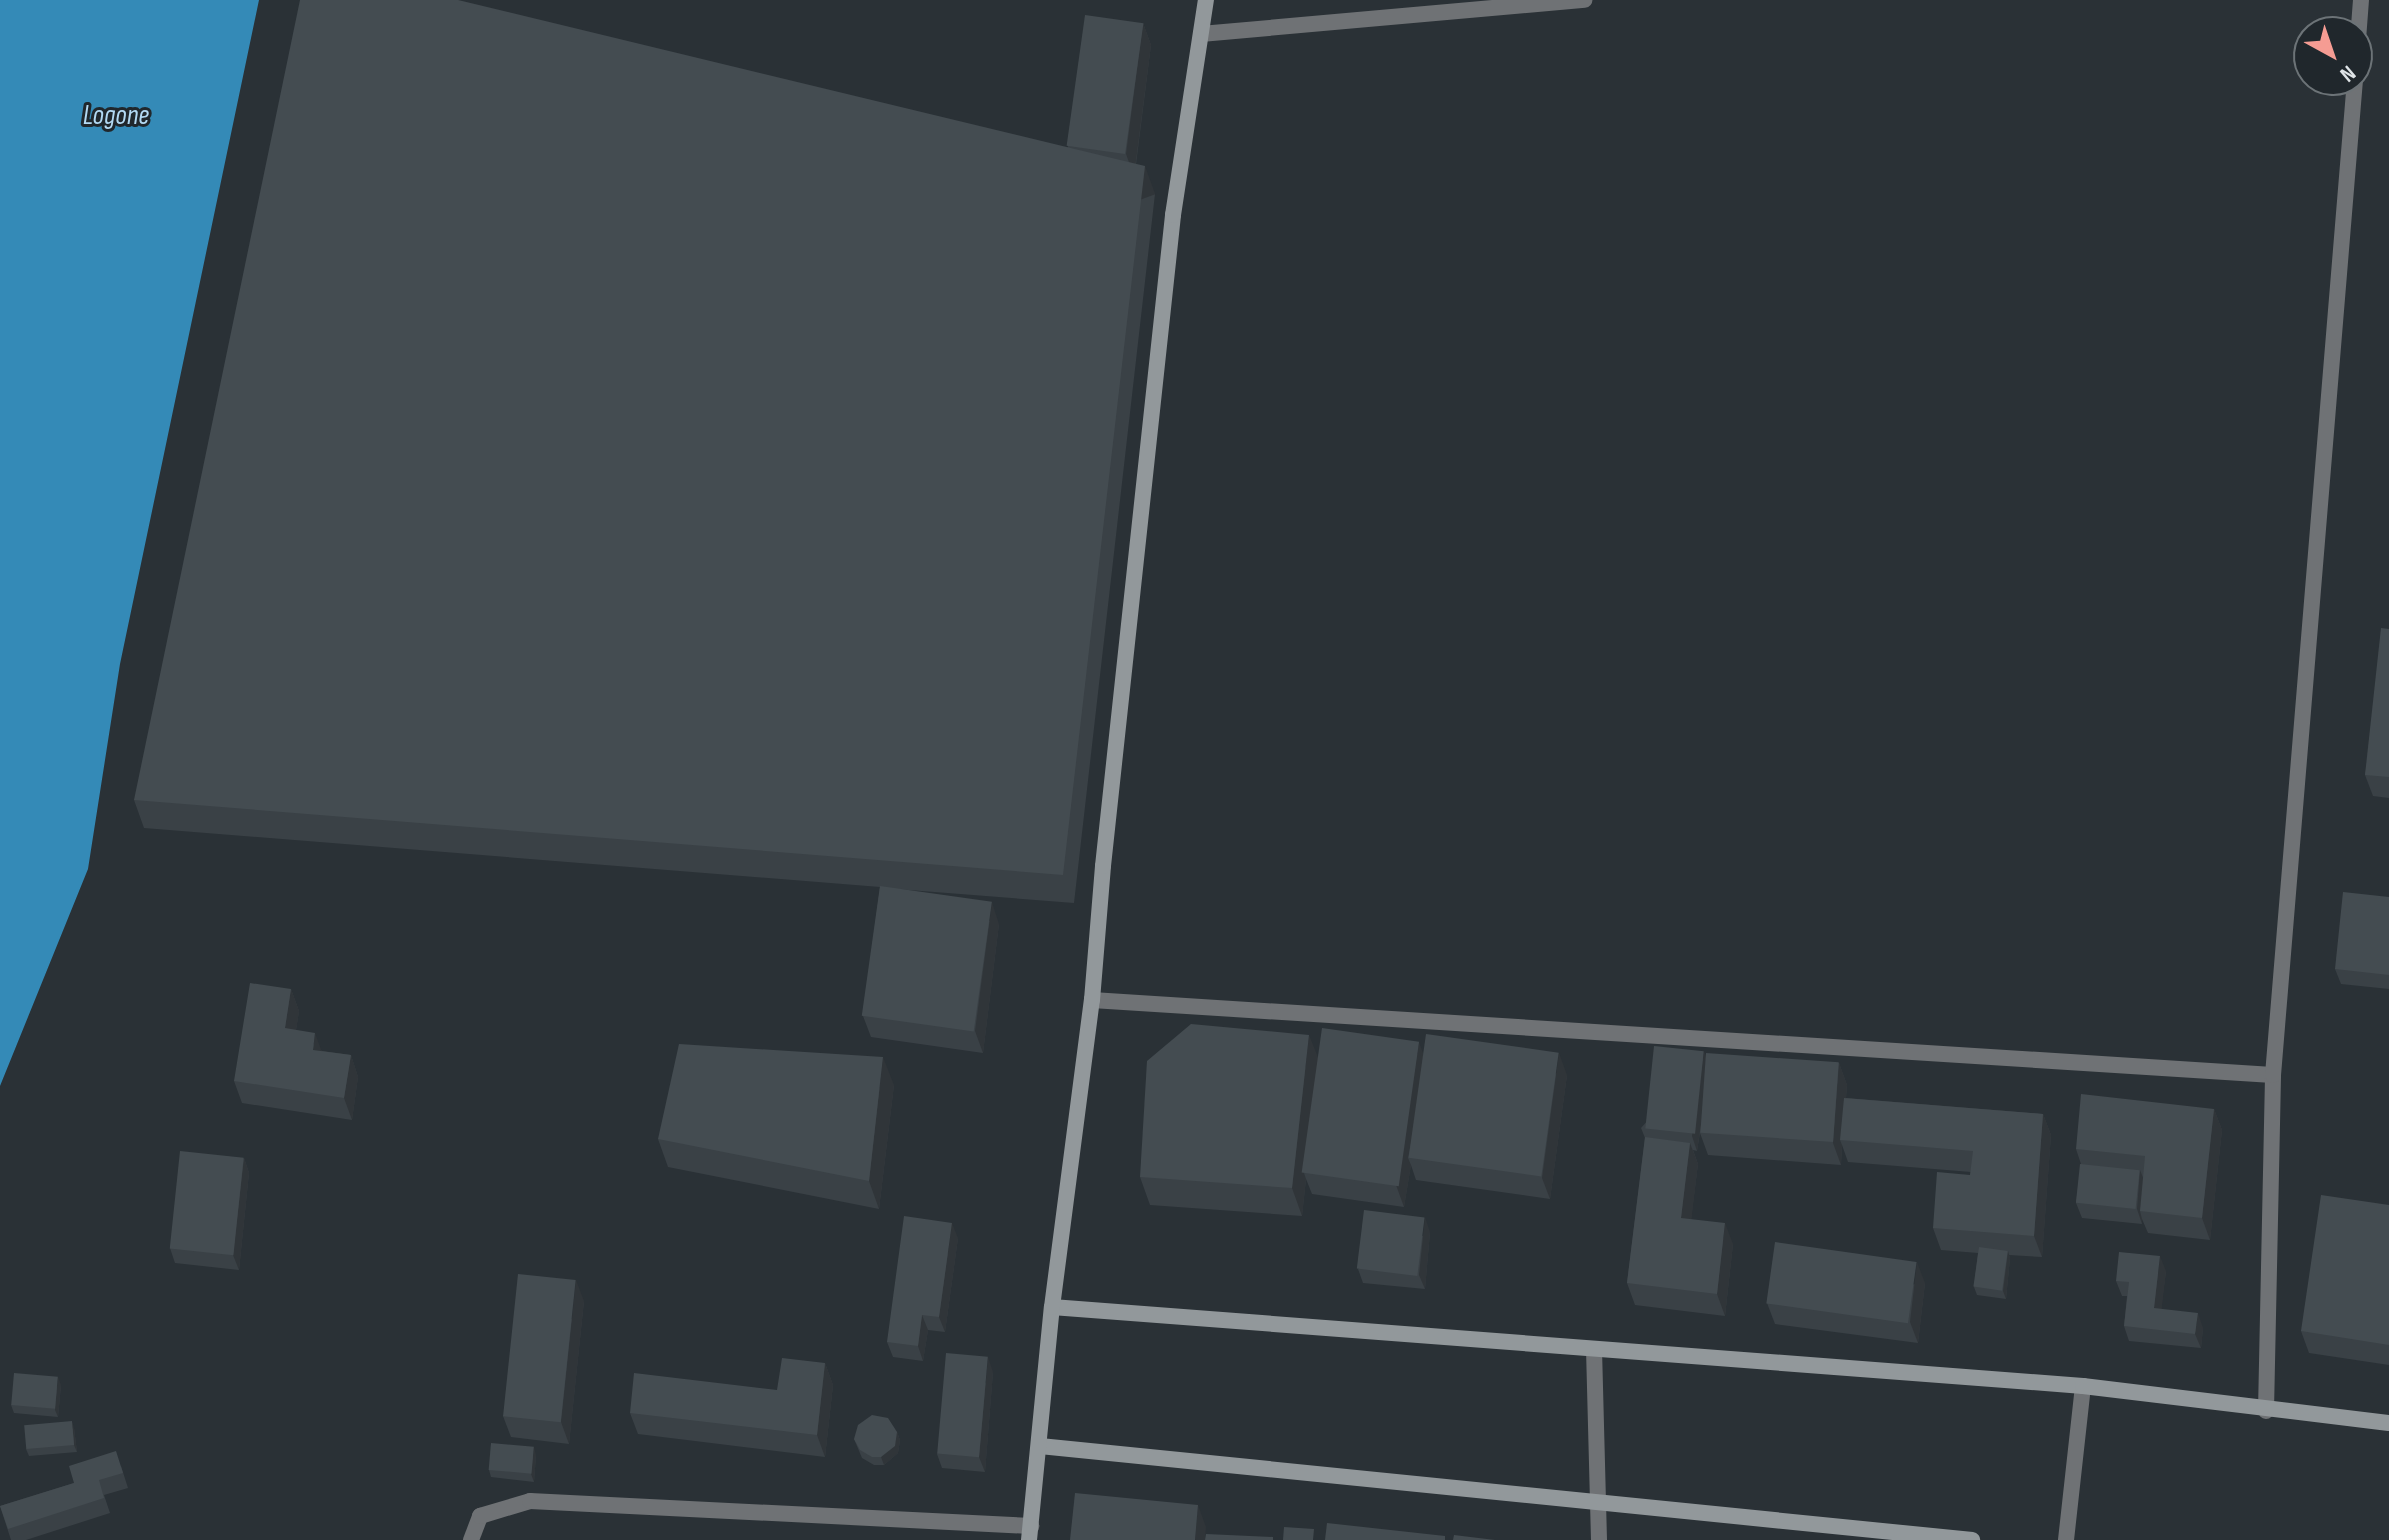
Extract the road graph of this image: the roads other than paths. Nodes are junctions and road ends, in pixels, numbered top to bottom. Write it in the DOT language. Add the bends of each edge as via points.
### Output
graph roads {
  1 [pos="1206,0"];
  2 [pos="1584,0"];
  3 [pos="1201,34"];
  4 [pos="2354,96"];
  5 [pos="1092,1000"];
  6 [pos="2273,1075"];
  7 [pos="1052,1307"];
  8 [pos="1594,1349"];
  9 [pos="2083,1386"];
  10 [pos="2266,1411"];
  11 [pos="2389,1423"];
  12 [pos="1040,1446"];
  13 [pos="1599,1505"];
  14 [pos="1030,1533"];
  15 [pos="471,1540"];
  16 [pos="1599,1540"];
  17 [pos="1972,1540"];
  18 [pos="2066,1540"];
  1 -- 3 [label="street"];
  2 -- 3 [label="street"];
  3 -- 5 [label="street" via="1173,215"];
  4 -- 6 [label="street"];
  5 -- 6 [label="street"];
  5 -- 7 [label="street"];
  6 -- 10 [label="street"];
  7 -- 8 [label="street"];
  7 -- 12 [label="street"];
  8 -- 9 [label="street"];
  8 -- 13 [label="street"];
  9 -- 10 [label="street"];
  9 -- 18 [label="street"];
  10 -- 11 [label="street"];
  12 -- 13 [label="street"];
  12 -- 14 [label="street"];
  13 -- 16 [label="street"];
  13 -- 17 [label="street"];
  14 -- 15 [label="street" via="530,1501 480,1516"];
}
